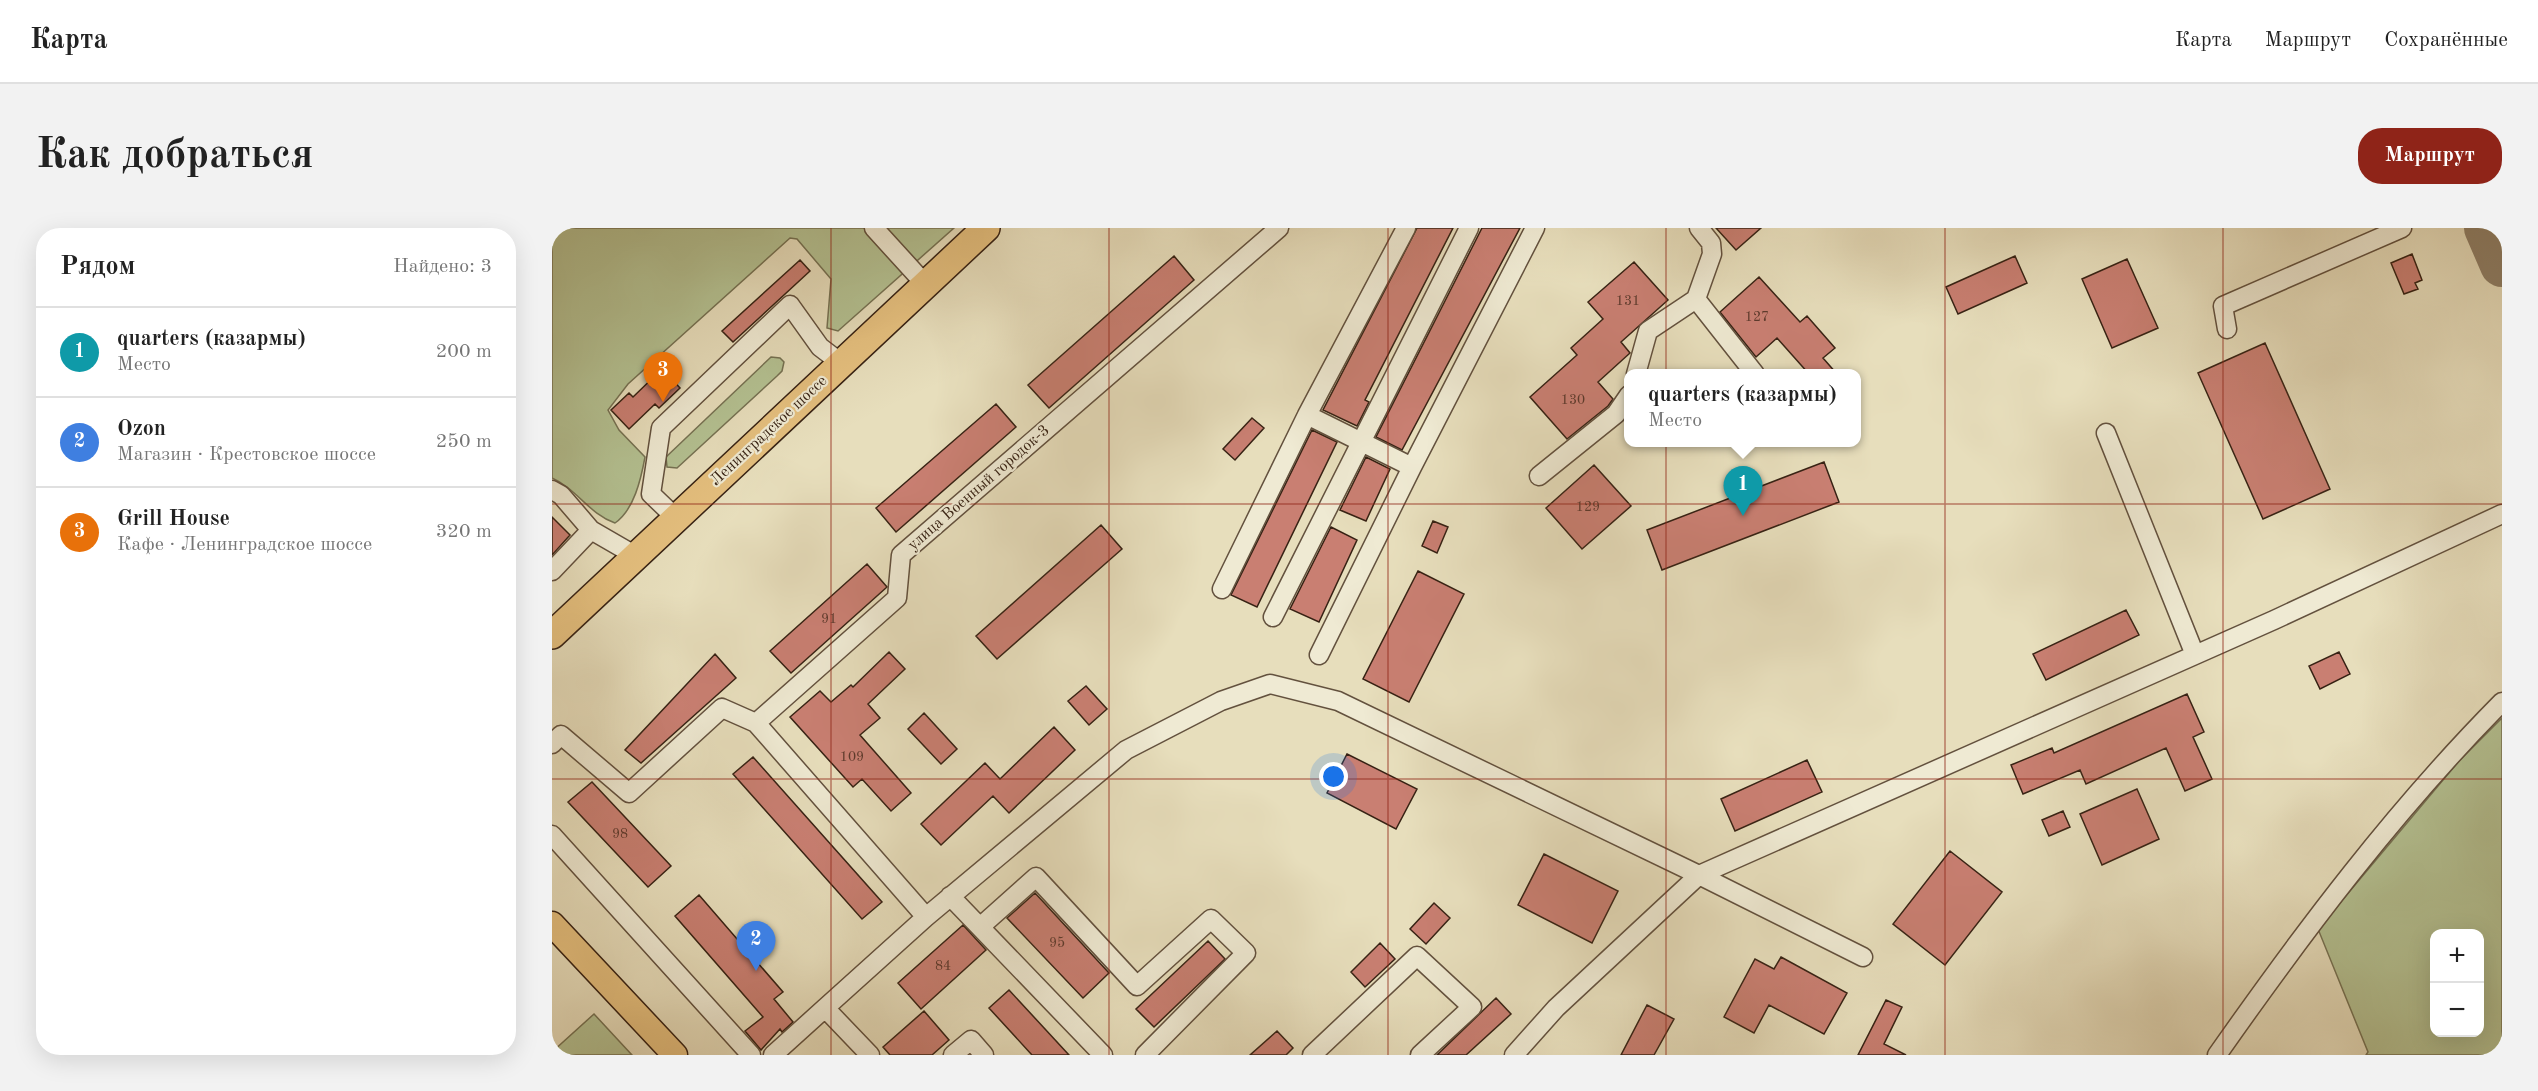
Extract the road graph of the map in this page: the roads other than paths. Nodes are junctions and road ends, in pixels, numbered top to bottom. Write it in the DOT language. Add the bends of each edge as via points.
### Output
graph roads {
  1 [pos="874,228"];
  2 [pos="986,228"];
  3 [pos="1279,228"];
  4 [pos="1406,228"];
  5 [pos="1469,228"];
  6 [pos="1535,228"];
  7 [pos="1699,228"];
  8 [pos="2402,228"];
  9 [pos="926,284"];
  10 [pos="1696,299"];
  11 [pos="2227,329"];
  12 [pos="841,363"];
  13 [pos="1637,369"];
  14 [pos="1751,369"];
  15 [pos="1624,402"];
  16 [pos="1306,415"];
  17 [pos="2106,433"];
  18 [pos="1361,439"];
  19 [pos="1412,467"];
  20 [pos="1539,476"];
  21 [pos="552,490"];
  22 [pos="2502,514"];
  23 [pos="676,518"];
  24 [pos="591,530"];
  25 [pos="636,556"];
  26 [pos="552,571"];
  27 [pos="1222,590"];
  28 [pos="1274,617"];
  29 [pos="552,635"];
  30 [pos="1319,655"];
  31 [pos="2195,655"];
  32 [pos="2502,702"];
  33 [pos="756,723"];
  34 [pos="552,744"];
  35 [pos="552,835"];
  36 [pos="1699,875"];
  37 [pos="950,896"];
  38 [pos="926,917"];
  39 [pos="552,924"];
  40 [pos="980,927"];
  41 [pos="1863,957"];
  42 [pos="825,1008"];
  43 [pos="675,1055"];
  44 [pos="751,1055"];
  45 [pos="773,1055"];
  46 [pos="870,1055"];
  47 [pos="953,1055"];
  48 [pos="984,1055"];
  49 [pos="1102,1055"];
  50 [pos="1145,1055"];
  51 [pos="1312,1055"];
  52 [pos="1420,1055"];
  53 [pos="1514,1055"];
  54 [pos="2217,1055"];
  1 -- 9 [label="lane"];
  2 -- 9 [label="highway, Ленинградское шоссе"];
  3 -- 33 [label="lane, улица Военный городок-3" via="901,555 897,598"];
  4 -- 16 [label="lane"];
  5 -- 18 [label="lane"];
  6 -- 19 [label="lane"];
  7 -- 10 [label="lane" via="1711,243 1712,254"];
  8 -- 11 [label="lane" via="2223,306"];
  9 -- 12 [label="highway, Ленинградское шоссе"];
  10 -- 13 [label="lane" via="1648,331"];
  10 -- 14 [label="lane"];
  12 -- 23 [label="highway, Ленинградское шоссе"];
  12 -- 23 [label="lane" via="820,346 790,305 661,428 651,494"];
  15 -- 20 [label="lane" via="1616,414"];
  16 -- 18 [label="lane"];
  16 -- 27 [label="lane"];
  17 -- 31 [label="lane"];
  18 -- 19 [label="lane"];
  18 -- 28 [label="lane"];
  19 -- 30 [label="lane"];
  21 -- 24 [label="lane"];
  22 -- 31 [label="lane"];
  23 -- 25 [label="highway, Ленинградское шоссе"];
  24 -- 25 [label="lane"];
  24 -- 26 [label="lane"];
  25 -- 29 [label="highway, Ленинградское шоссе"];
  31 -- 36 [label="lane"];
  32 -- 54 [label="lane" via="2448,756 2362,861 2283,961"];
  33 -- 34 [label="lane" via="722,708 629,793 561,735"];
  33 -- 38 [label="lane"];
  35 -- 44 [label="lane"];
  36 -- 37 [label="lane" via="1338,701 1270,684 1221,701 1126,750"];
  36 -- 41 [label="lane"];
  36 -- 53 [label="lane" via="1556,1008"];
  37 -- 38 [label="lane"];
  37 -- 40 [label="lane"];
  38 -- 42 [label="lane"];
  39 -- 43 [label="main road"];
  40 -- 49 [label="lane"];
  40 -- 50 [label="lane" via="1036,877 1137,986 1211,919 1246,953"];
  42 -- 45 [label="lane"];
  42 -- 46 [label="lane"];
  47 -- 48 [label="lane" via="971,1040"];
  51 -- 52 [label="lane" via="1417,956 1472,1007"];
}
